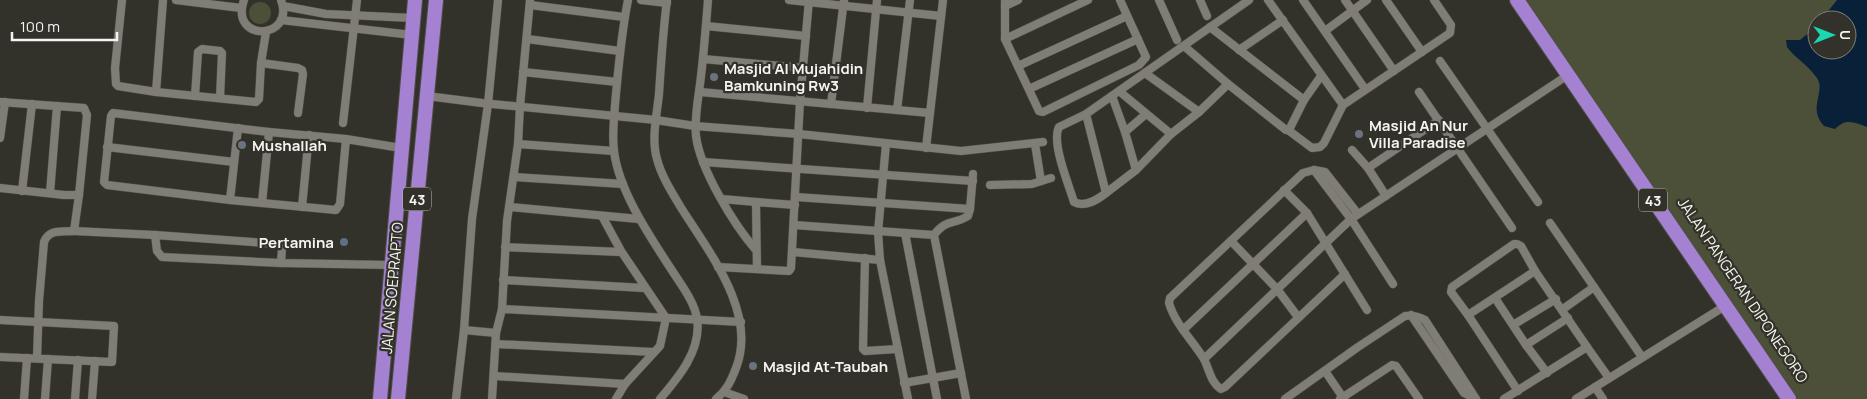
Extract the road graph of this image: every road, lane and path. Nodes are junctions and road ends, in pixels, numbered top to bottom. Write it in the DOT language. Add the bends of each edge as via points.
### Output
graph roads {
  1 [pos="122,0"];
  2 [pos="163,0"];
  3 [pos="176,0"];
  4 [pos="356,0"];
  5 [pos="415,0"];
  6 [pos="436,0"];
  7 [pos="498,0"];
  8 [pos="628,0"];
  9 [pos="642,0"];
  10 [pos="708,0"];
  11 [pos="789,0"];
  12 [pos="877,0"];
  13 [pos="910,0"];
  14 [pos="943,0"];
  15 [pos="1018,0"];
  16 [pos="1088,0"];
  17 [pos="1120,0"];
  18 [pos="1159,0"];
  19 [pos="1200,0"];
  20 [pos="1249,0"];
  21 [pos="1268,0"];
  22 [pos="1303,0"];
  23 [pos="1345,0"];
  24 [pos="1367,0"];
  25 [pos="1386,0"];
  26 [pos="1434,0"];
  27 [pos="1517,0"];
  28 [pos="1527,0"];
  29 [pos="809,1"];
  30 [pos="667,2"];
  31 [pos="282,3"];
  32 [pos="530,3"];
  33 [pos="844,3"];
  34 [pos="1005,3"];
  35 [pos="242,4"];
  36 [pos="876,10"];
  37 [pos="1353,10"];
  38 [pos="908,12"];
  39 [pos="356,16"];
  40 [pos="941,16"];
  41 [pos="1127,16"];
  42 [pos="1207,16"];
  43 [pos="624,17"];
  44 [pos="413,18"];
  45 [pos="281,20"];
  46 [pos="1282,20"];
  47 [pos="706,26"];
  48 [pos="1210,27"];
  49 [pos="354,28"];
  50 [pos="1325,31"];
  51 [pos="266,32"];
  52 [pos="412,35"];
  53 [pos="806,36"];
  54 [pos="527,39"];
  55 [pos="1005,39"];
  56 [pos="1138,39"];
  57 [pos="1177,40"];
  58 [pos="1184,46"];
  59 [pos="1239,50"];
  60 [pos="620,51"];
  61 [pos="1422,52"];
  62 [pos="704,59"];
  63 [pos="1440,61"];
  64 [pos="261,63"];
  65 [pos="1018,66"];
  66 [pos="804,68"];
  67 [pos="1394,71"];
  68 [pos="523,72"];
  69 [pos="1145,74"];
  70 [pos="1568,75"];
  71 [pos="1321,76"];
  72 [pos="617,82"];
  73 [pos="1228,84"];
  74 [pos="1029,89"];
  75 [pos="1365,89"];
  76 [pos="156,92"];
  77 [pos="700,92"];
  78 [pos="1420,92"];
  79 [pos="1116,93"];
  80 [pos="195,96"];
  81 [pos="427,96"];
  82 [pos="220,98"];
  83 [pos="1304,100"];
  84 [pos="800,101"];
  85 [pos="2,102"];
  86 [pos="32,104"];
  87 [pos="488,104"];
  88 [pos="831,104"];
  89 [pos="1343,105"];
  90 [pos="57,106"];
  91 [pos="520,106"];
  92 [pos="867,108"];
  93 [pos="897,110"];
  94 [pos="1199,112"];
  95 [pos="298,113"];
  96 [pos="930,113"];
  97 [pos="1086,114"];
  98 [pos="1146,114"];
  99 [pos="615,116"];
  100 [pos="656,120"];
  101 [pos="1439,120"];
  102 [pos="343,122"];
  103 [pos="695,126"];
  104 [pos="238,128"];
  105 [pos="1487,128"];
  106 [pos="1288,130"];
  107 [pos="269,132"];
  108 [pos="1125,132"];
  109 [pos="799,134"];
  110 [pos="1170,134"];
  111 [pos="308,135"];
  112 [pos="0,138"];
  113 [pos="346,139"];
  114 [pos="518,144"];
  115 [pos="886,144"];
  116 [pos="107,148"];
  117 [pos="401,148"];
  118 [pos="926,148"];
  119 [pos="1458,148"];
  120 [pos="614,150"];
  121 [pos="1352,150"];
  122 [pos="234,162"];
  123 [pos="704,162"];
  124 [pos="1368,168"];
  125 [pos="796,169"];
  126 [pos="1136,170"];
  127 [pos="1314,170"];
  128 [pos="883,175"];
  129 [pos="514,177"];
  130 [pos="1051,178"];
  131 [pos="1042,181"];
  132 [pos="623,184"];
  133 [pos="990,185"];
  134 [pos="0,188"];
  135 [pos="1284,190"];
  136 [pos="22,191"];
  137 [pos="50,193"];
  138 [pos="1106,193"];
  139 [pos="79,195"];
  140 [pos="1386,196"];
  141 [pos="722,199"];
  142 [pos="230,200"];
  143 [pos="796,201"];
  144 [pos="756,202"];
  145 [pos="1538,202"];
  146 [pos="880,203"];
  147 [pos="262,204"];
  148 [pos="302,207"];
  149 [pos="510,207"];
  150 [pos="970,209"];
  151 [pos="1307,213"];
  152 [pos="1358,214"];
  153 [pos="602,216"];
  154 [pos="639,219"];
  155 [pos="1351,219"];
  156 [pos="1550,223"];
  157 [pos="794,225"];
  158 [pos="1512,228"];
  159 [pos="74,231"];
  160 [pos="878,232"];
  161 [pos="905,233"];
  162 [pos="156,235"];
  163 [pos="934,235"];
  164 [pos="1231,241"];
  165 [pos="1325,242"];
  166 [pos="506,247"];
  167 [pos="756,250"];
  168 [pos="622,252"];
  169 [pos="793,252"];
  170 [pos="865,258"];
  171 [pos="880,260"];
  172 [pos="281,263"];
  173 [pos="1254,264"];
  174 [pos="391,265"];
  175 [pos="718,267"];
  176 [pos="757,269"];
  177 [pos="1535,271"];
  178 [pos="1345,274"];
  179 [pos="503,280"];
  180 [pos="1394,284"];
  181 [pos="1594,287"];
  182 [pos="644,288"];
  183 [pos="1277,289"];
  184 [pos="1495,298"];
  185 [pos="1556,299"];
  186 [pos="1725,306"];
  187 [pos="502,309"];
  188 [pos="1563,309"];
  189 [pos="1367,310"];
  190 [pos="1468,316"];
  191 [pos="1298,317"];
  192 [pos="666,318"];
  193 [pos="1568,318"];
  194 [pos="697,319"];
  195 [pos="0,320"];
  196 [pos="39,322"];
  197 [pos="741,322"];
  198 [pos="1513,324"];
  199 [pos="464,330"];
  200 [pos="1183,330"];
  201 [pos="496,333"];
  202 [pos="496,344"];
  203 [pos="1526,345"];
  204 [pos="1587,347"];
  205 [pos="898,349"];
  206 [pos="653,352"];
  207 [pos="0,357"];
  208 [pos="1642,357"];
  209 [pos="27,358"];
  210 [pos="37,358"];
  211 [pos="48,359"];
  212 [pos="1204,359"];
  213 [pos="78,360"];
  214 [pos="95,361"];
  215 [pos="1325,371"];
  216 [pos="961,373"];
  217 [pos="1547,373"];
  218 [pos="494,376"];
  219 [pos="1609,378"];
  220 [pos="934,379"];
  221 [pos="904,383"];
  222 [pos="625,384"];
  223 [pos="1595,387"];
  224 [pos="1518,390"];
  225 [pos="724,392"];
  226 [pos="1342,398"];
  227 [pos="24,399"];
  228 [pos="45,399"];
  229 [pos="75,399"];
  230 [pos="92,399"];
  231 [pos="380,399"];
  232 [pos="398,399"];
  233 [pos="456,399"];
  234 [pos="492,399"];
  235 [pos="616,399"];
  236 [pos="660,399"];
  237 [pos="716,399"];
  238 [pos="744,399"];
  239 [pos="908,399"];
  240 [pos="937,399"];
  241 [pos="966,399"];
  242 [pos="1285,399"];
  243 [pos="1419,399"];
  244 [pos="1476,399"];
  245 [pos="1504,399"];
  246 [pos="1576,399"];
  247 [pos="1603,399"];
  248 [pos="1789,399"];
  249 [pos="1799,399"];
  1 -- 76 [label="street" via="114,68 116,85"];
  2 -- 76 [label="street"];
  3 -- 35 [label="street"];
  4 -- 39 [label="street"];
  5 -- 44 [label="highway, JALAN SOEPRAPTO / 43"];
  6 -- 81 [label="highway, JALAN SOEPRAPTO / 43"];
  7 -- 87 [label="street"];
  8 -- 43 [label="street"];
  9 -- 30 [label="street"];
  10 -- 47 [label="street"];
  11 -- 29 [label="street"];
  12 -- 36 [label="street"];
  13 -- 38 [label="street"];
  14 -- 40 [label="street"];
  15 -- 34 [label="street"];
  16 -- 55 [label="street"];
  17 -- 41 [label="street"];
  18 -- 57 [label="street"];
  19 -- 42 [label="street"];
  20 -- 48 [label="street"];
  21 -- 46 [label="street"];
  22 -- 50 [label="street"];
  23 -- 37 [label="street"];
  24 -- 37 [label="street"];
  25 -- 61 [label="street"];
  26 -- 61 [label="street" via="1451,25 1451,31"];
  27 -- 70 [label="highway, JALAN PANGERAN DIPONEGORO / 43"];
  28 -- 249 [label="highway, JALAN PANGERAN DIPONEGORO / 43"];
  29 -- 33 [label="street"];
  29 -- 53 [label="street"];
  30 -- 100 [label="street"];
  31 -- 39 [label="street" via="326,14"];
  31 -- 45 [label="street"];
  32 -- 43 [label="street"];
  32 -- 54 [label="street"];
  33 -- 36 [label="street"];
  33 -- 88 [label="street"];
  34 -- 55 [label="street"];
  35 -- 51 [label="street" via="241,14 247,26"];
  36 -- 38 [label="street"];
  36 -- 92 [label="street"];
  37 -- 50 [label="street"];
  37 -- 67 [label="street"];
  38 -- 40 [label="street"];
  38 -- 93 [label="street"];
  39 -- 44 [label="street"];
  39 -- 49 [label="street"];
  40 -- 96 [label="street"];
  41 -- 56 [label="street"];
  41 -- 65 [label="street"];
  43 -- 60 [label="street"];
  44 -- 52 [label="highway, JALAN SOEPRAPTO / 43"];
  45 -- 49 [label="street"];
  45 -- 51 [label="street"];
  46 -- 59 [label="street"];
  46 -- 71 [label="street"];
  47 -- 53 [label="street"];
  47 -- 62 [label="street"];
  48 -- 58 [label="street"];
  48 -- 59 [label="street"];
  49 -- 52 [label="street"];
  49 -- 102 [label="street"];
  50 -- 75 [label="street"];
  51 -- 64 [label="street"];
  52 -- 117 [label="highway, JALAN SOEPRAPTO / 43"];
  53 -- 66 [label="street"];
  54 -- 60 [label="street"];
  54 -- 68 [label="street"];
  55 -- 65 [label="street"];
  56 -- 74 [label="street"];
  56 -- 74 [label="street" via="1146,57 1139,65 1043,112 1038,111"];
  58 -- 69 [label="street"];
  58 -- 73 [label="street"];
  59 -- 83 [label="street"];
  60 -- 72 [label="street"];
  61 -- 67 [label="street"];
  62 -- 66 [label="street"];
  62 -- 77 [label="street"];
  63 -- 105 [label="street"];
  64 -- 82 [label="street" via="258,100"];
  64 -- 95 [label="street" via="302,70"];
  65 -- 74 [label="street"];
  66 -- 84 [label="street"];
  67 -- 75 [label="street"];
  68 -- 72 [label="street"];
  68 -- 91 [label="street"];
  69 -- 79 [label="street"];
  69 -- 94 [label="street"];
  70 -- 105 [label="street"];
  70 -- 186 [label="highway, JALAN PANGERAN DIPONEGORO / 43"];
  71 -- 83 [label="street"];
  71 -- 89 [label="street"];
  72 -- 99 [label="street"];
  73 -- 94 [label="street"];
  73 -- 106 [label="street"];
  75 -- 89 [label="street"];
  76 -- 80 [label="street"];
  77 -- 84 [label="street"];
  77 -- 103 [label="street"];
  78 -- 101 [label="street"];
  79 -- 97 [label="street"];
  79 -- 98 [label="street"];
  79 -- 108 [label="street"];
  80 -- 82 [label="street"];
  80 -- 82 [label="street" via="198,52 202,49 222,53"];
  81 -- 87 [label="street"];
  81 -- 232 [label="highway, JALAN SOEPRAPTO / 43"];
  83 -- 106 [label="street"];
  84 -- 88 [label="street"];
  84 -- 109 [label="street"];
  85 -- 86 [label="street"];
  85 -- 112 [label="street"];
  86 -- 90 [label="street"];
  86 -- 136 [label="street"];
  87 -- 91 [label="street"];
  87 -- 199 [label="street" via="472,219"];
  88 -- 92 [label="street"];
  89 -- 106 [label="street" via="1320,147 1312,148"];
  90 -- 137 [label="street"];
  90 -- 139 [label="street" via="84,108 87,113"];
  91 -- 99 [label="street"];
  91 -- 114 [label="street"];
  92 -- 93 [label="street"];
  93 -- 96 [label="street"];
  94 -- 110 [label="street"];
  96 -- 118 [label="street"];
  97 -- 138 [label="street"];
  97 -- 138 [label="street" via="1060,127 1058,144 1074,202 1080,205 1089,203"];
  98 -- 108 [label="street"];
  98 -- 110 [label="street"];
  99 -- 100 [label="street"];
  99 -- 120 [label="street"];
  100 -- 103 [label="street"];
  100 -- 175 [label="street" via="655,147 661,170"];
  101 -- 119 [label="street"];
  101 -- 124 [label="street"];
  103 -- 109 [label="street"];
  103 -- 123 [label="street"];
  104 -- 107 [label="street"];
  104 -- 116 [label="street" via="114,113"];
  104 -- 122 [label="street"];
  105 -- 119 [label="street"];
  105 -- 145 [label="street"];
  107 -- 111 [label="street"];
  107 -- 147 [label="street"];
  108 -- 126 [label="street"];
  109 -- 115 [label="street"];
  109 -- 125 [label="street"];
  110 -- 126 [label="street"];
  111 -- 113 [label="street"];
  111 -- 148 [label="street"];
  113 -- 117 [label="street"];
  113 -- 148 [label="street" via="339,206 334,210"];
  114 -- 120 [label="street"];
  114 -- 129 [label="street"];
  115 -- 118 [label="street"];
  115 -- 128 [label="street"];
  116 -- 122 [label="street"];
  116 -- 142 [label="street" via="106,184"];
  117 -- 174 [label="highway, JALAN SOEPRAPTO / 43"];
  118 -- 131 [label="street" via="961,151 1039,143"];
  119 -- 140 [label="street"];
  119 -- 158 [label="street"];
  120 -- 132 [label="street"];
  121 -- 124 [label="street"];
  122 -- 142 [label="street"];
  123 -- 125 [label="street"];
  123 -- 141 [label="street"];
  124 -- 140 [label="street"];
  125 -- 128 [label="street"];
  125 -- 143 [label="street"];
  126 -- 138 [label="street"];
  127 -- 135 [label="street" via="1303,173"];
  127 -- 152 [label="street" via="1326,172"];
  127 -- 155 [label="street"];
  128 -- 146 [label="street"];
  128 -- 150 [label="street" via="973,177"];
  129 -- 132 [label="street"];
  129 -- 149 [label="street"];
  130 -- 131 [label="street"];
  131 -- 133 [label="street"];
  132 -- 154 [label="street"];
  134 -- 136 [label="street"];
  135 -- 151 [label="street"];
  135 -- 164 [label="street"];
  136 -- 137 [label="street"];
  137 -- 139 [label="street"];
  139 -- 159 [label="street"];
  140 -- 152 [label="street"];
  141 -- 144 [label="street"];
  141 -- 167 [label="street"];
  142 -- 147 [label="street"];
  143 -- 144 [label="street"];
  143 -- 146 [label="street"];
  143 -- 157 [label="street"];
  144 -- 167 [label="street"];
  146 -- 150 [label="street"];
  146 -- 160 [label="street"];
  147 -- 148 [label="street"];
  149 -- 153 [label="street"];
  149 -- 166 [label="street"];
  150 -- 163 [label="street" via="967,217 948,222"];
  151 -- 165 [label="street"];
  151 -- 173 [label="street"];
  152 -- 155 [label="street"];
  153 -- 154 [label="street"];
  153 -- 168 [label="street"];
  154 -- 194 [label="street" via="682,286"];
  155 -- 165 [label="street"];
  155 -- 180 [label="street"];
  156 -- 181 [label="street"];
  157 -- 160 [label="street"];
  157 -- 169 [label="street"];
  159 -- 162 [label="street"];
  159 -- 196 [label="street" via="51,233 44,242"];
  160 -- 161 [label="street"];
  160 -- 171 [label="street"];
  161 -- 163 [label="street"];
  161 -- 220 [label="street"];
  162 -- 172 [label="street" via="279,244 282,248"];
  162 -- 172 [label="street" via="156,251 162,257"];
  163 -- 216 [label="street"];
  164 -- 173 [label="street"];
  164 -- 200 [label="street" via="1169,300"];
  165 -- 178 [label="street"];
  165 -- 183 [label="street"];
  166 -- 168 [label="street"];
  166 -- 179 [label="street"];
  167 -- 176 [label="street"];
  168 -- 182 [label="street"];
  169 -- 170 [label="street"];
  169 -- 176 [label="street" via="788,271"];
  170 -- 171 [label="street"];
  170 -- 205 [label="street" via="862,347 865,351"];
  171 -- 205 [label="street"];
  172 -- 174 [label="street"];
  173 -- 183 [label="street"];
  173 -- 200 [label="street"];
  174 -- 231 [label="highway, JALAN SOEPRAPTO / 43"];
  175 -- 176 [label="street"];
  175 -- 197 [label="street"];
  177 -- 184 [label="street"];
  177 -- 185 [label="street"];
  177 -- 190 [label="street" via="1520,246 1514,244 1451,289 1452,296"];
  178 -- 189 [label="street"];
  178 -- 191 [label="street"];
  179 -- 182 [label="street"];
  179 -- 187 [label="street"];
  181 -- 188 [label="street"];
  181 -- 208 [label="street"];
  182 -- 192 [label="street"];
  183 -- 191 [label="street"];
  183 -- 212 [label="street"];
  184 -- 190 [label="street"];
  184 -- 198 [label="street"];
  185 -- 188 [label="street"];
  185 -- 198 [label="street"];
  186 -- 208 [label="street"];
  186 -- 248 [label="highway, JALAN PANGERAN DIPONEGORO / 43"];
  187 -- 192 [label="street"];
  187 -- 201 [label="street"];
  188 -- 193 [label="street"];
  190 -- 224 [label="street"];
  191 -- 212 [label="street" via="1221,389 1216,386"];
  192 -- 194 [label="street"];
  192 -- 206 [label="street" via="660,346"];
  193 -- 203 [label="street"];
  193 -- 204 [label="street"];
  194 -- 197 [label="street"];
  194 -- 236 [label="street" via="694,350"];
  195 -- 196 [label="street"];
  196 -- 210 [label="street"];
  196 -- 214 [label="street" via="114,326 112,362"];
  197 -- 225 [label="street" via="738,362"];
  198 -- 203 [label="street"];
  199 -- 201 [label="street"];
  199 -- 233 [label="street"];
  200 -- 212 [label="street"];
  201 -- 202 [label="street"];
  202 -- 206 [label="street"];
  202 -- 218 [label="street"];
  203 -- 217 [label="street"];
  204 -- 217 [label="street"];
  204 -- 219 [label="street"];
  205 -- 221 [label="street"];
  206 -- 222 [label="street"];
  207 -- 209 [label="street"];
  208 -- 219 [label="street"];
  209 -- 210 [label="street"];
  209 -- 227 [label="street"];
  210 -- 211 [label="street"];
  211 -- 213 [label="street"];
  211 -- 228 [label="street"];
  213 -- 214 [label="street"];
  213 -- 229 [label="street"];
  214 -- 230 [label="street"];
  215 -- 226 [label="street"];
  215 -- 242 [label="street"];
  215 -- 244 [label="street" via="1405,316 1418,316 1425,320"];
  216 -- 220 [label="street"];
  216 -- 241 [label="street"];
  217 -- 224 [label="street"];
  218 -- 222 [label="street"];
  218 -- 234 [label="street"];
  219 -- 223 [label="street"];
  220 -- 221 [label="street"];
  220 -- 240 [label="street"];
  221 -- 239 [label="street"];
  222 -- 235 [label="street"];
  223 -- 246 [label="street"];
  223 -- 247 [label="street"];
  224 -- 245 [label="street"];
  225 -- 237 [label="street"];
  225 -- 238 [label="street"];
  226 -- 243 [label="street" via="1392,365 1396,366"];
}
